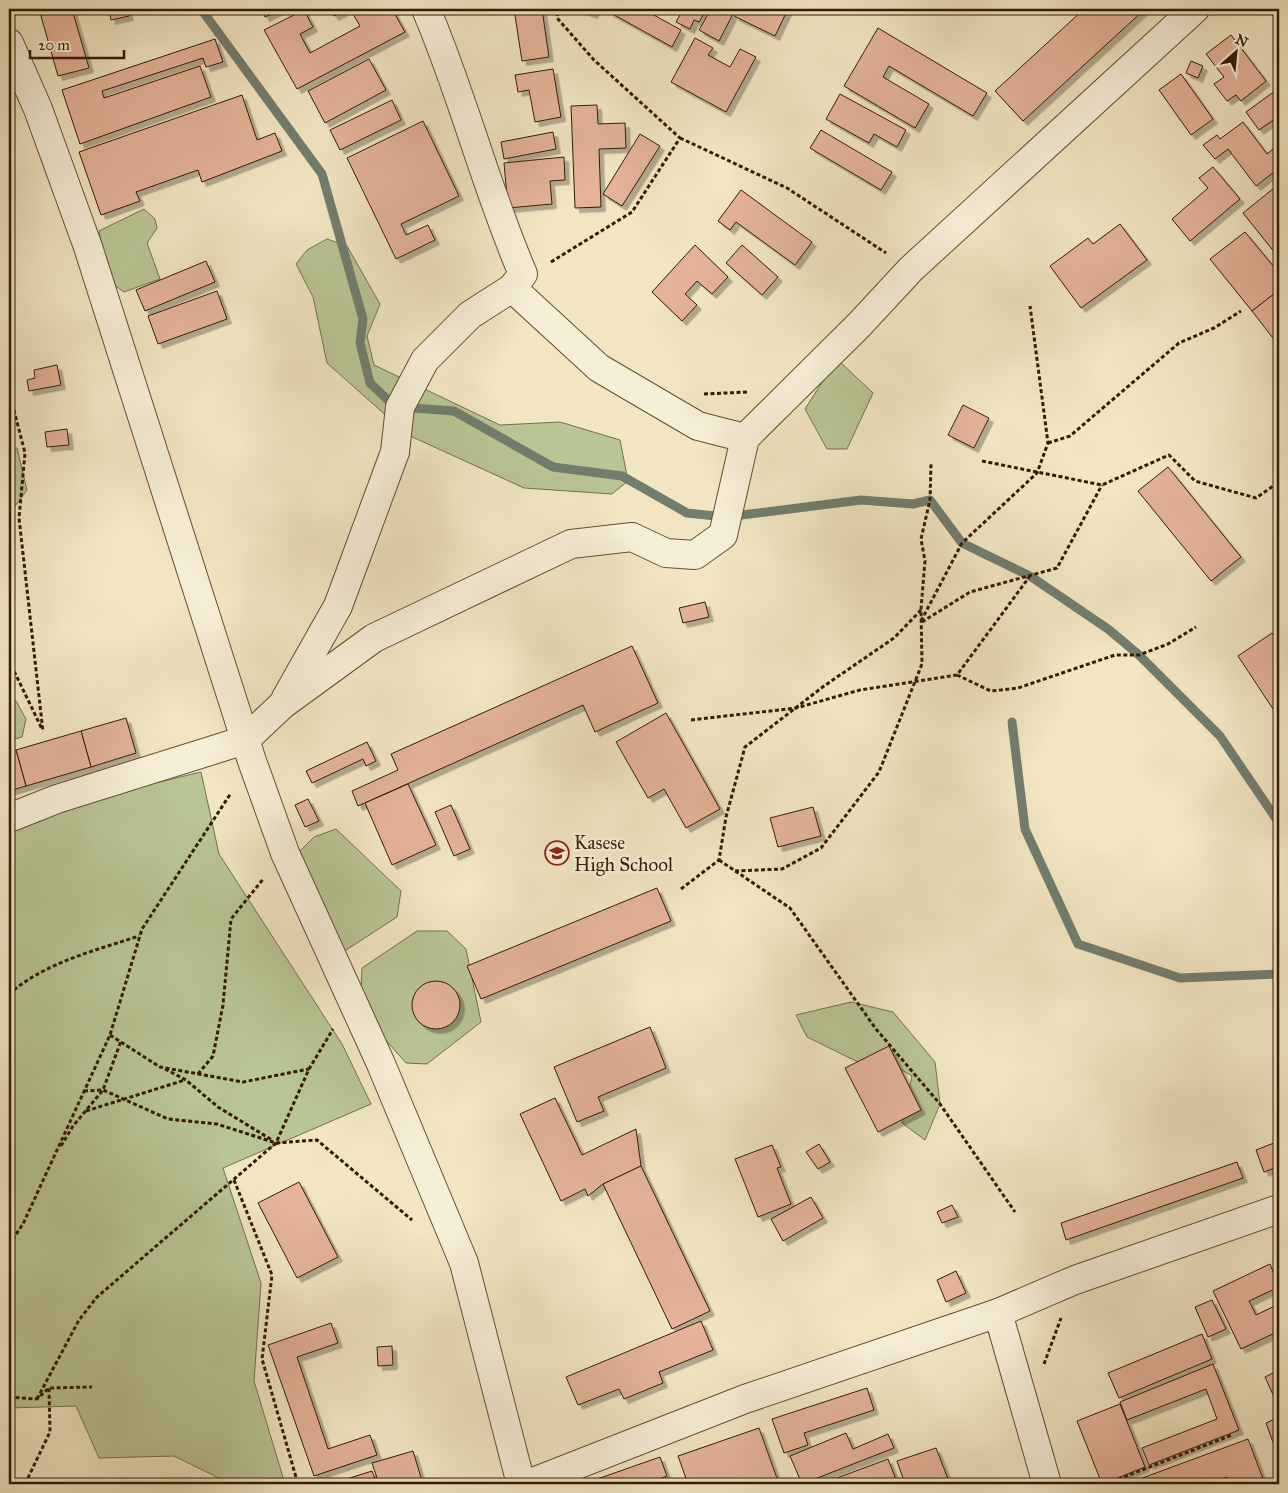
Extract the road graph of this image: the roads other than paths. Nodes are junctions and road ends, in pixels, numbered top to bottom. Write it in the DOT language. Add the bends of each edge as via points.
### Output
graph roads {
  1 [pos="426,9"];
  2 [pos="1195,9"];
  3 [pos="9,43"];
  4 [pos="518,281"];
  5 [pos="745,438"];
  6 [pos="282,705"];
  7 [pos="248,750"];
  8 [pos="9,818"];
  9 [pos="1279,1209"];
  10 [pos="998,1313"];
  11 [pos="521,1484"];
  12 [pos="528,1484"];
  13 [pos="1047,1484"];
  1 -- 4 [label="street" via="446,57 508,238"];
  2 -- 5 [label="street" via="911,269"];
  3 -- 7 [label="street" via="38,108 88,247"];
  4 -- 5 [label="street" via="599,368 698,426"];
  4 -- 6 [label="street" via="470,316 425,360 400,407 395,452 338,606"];
  5 -- 6 [label="street" via="723,535 695,555 666,553 632,537 572,544 374,638"];
  6 -- 7 [label="street"];
  7 -- 8 [label="street" via="57,799"];
  7 -- 11 [label="street" via="285,853 381,1064 464,1263"];
  9 -- 10 [label="street" via="1075,1280"];
  10 -- 12 [label="street" via="745,1399"];
  10 -- 13 [label="street"];
}
